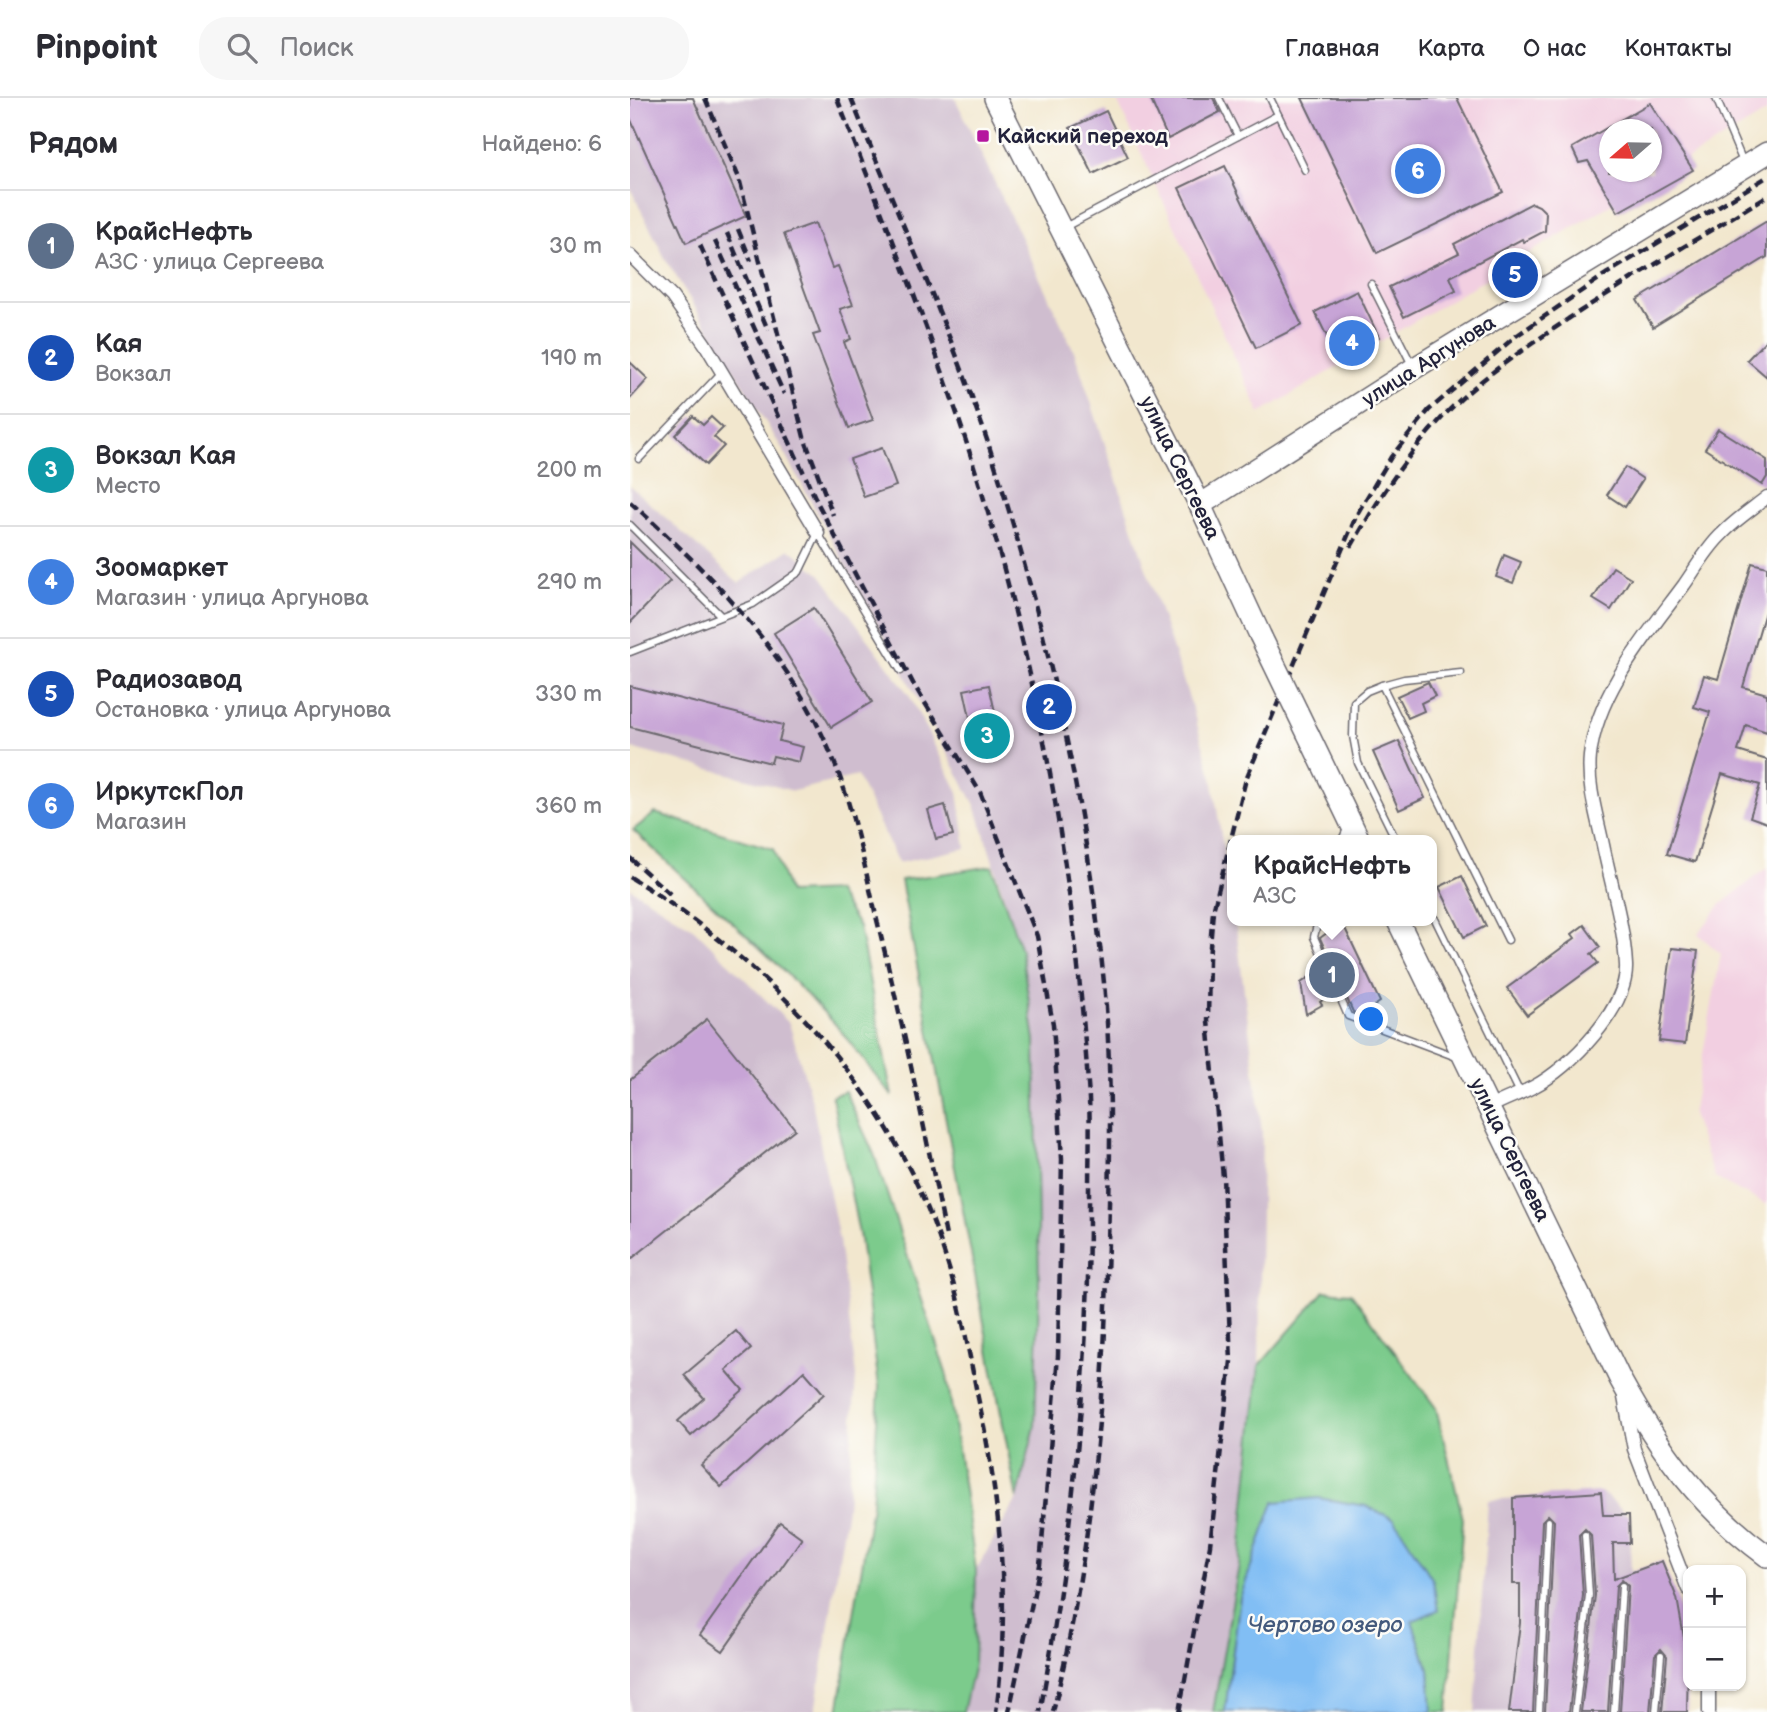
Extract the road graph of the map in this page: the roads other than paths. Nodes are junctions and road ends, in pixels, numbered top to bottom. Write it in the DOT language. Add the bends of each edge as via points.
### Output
graph roads {
  1 [pos="995,98"];
  2 [pos="1219,98"];
  3 [pos="1270,98"];
  4 [pos="1716,98"];
  5 [pos="1278,115"];
  6 [pos="1238,136"];
  7 [pos="1767,153"];
  8 [pos="1746,167"];
  9 [pos="1306,170"];
  10 [pos="1060,229"];
  11 [pos="630,255"];
  12 [pos="1371,284"];
  13 [pos="1413,369"];
  14 [pos="723,372"];
  15 [pos="639,459"];
  16 [pos="1767,497"];
  17 [pos="1200,505"];
  18 [pos="630,525"];
  19 [pos="818,533"];
  20 [pos="720,615"];
  21 [pos="630,653"];
  22 [pos="901,671"];
  23 [pos="1461,673"];
  24 [pos="1381,685"];
  25 [pos="1350,834"];
  26 [pos="1394,835"];
  27 [pos="1437,923"];
  28 [pos="1317,926"];
  29 [pos="1400,926"];
  30 [pos="1508,940"];
  31 [pos="1465,1060"];
  32 [pos="1519,1091"];
  33 [pos="1490,1107"];
  34 [pos="1620,1379"];
  35 [pos="1548,1521"];
  36 [pos="1585,1535"];
  37 [pos="1767,1556"];
  38 [pos="1683,1576"];
  39 [pos="1622,1586"];
  40 [pos="1661,1655"];
  41 [pos="1709,1691"];
  42 [pos="1539,1712"];
  43 [pos="1575,1712"];
  44 [pos="1614,1712"];
  45 [pos="1656,1712"];
  46 [pos="1709,1712"];
  1 -- 10 [label="main road, улица Сергеева"];
  2 -- 6 [label="lane"];
  3 -- 5 [label="lane"];
  4 -- 8 [label="lane"];
  5 -- 6 [label="lane"];
  5 -- 9 [label="lane"];
  6 -- 10 [label="lane"];
  7 -- 8 [label="main road, улица Аргунова"];
  8 -- 13 [label="main road, улица Аргунова"];
  10 -- 17 [label="main road, улица Сергеева"];
  11 -- 14 [label="street" via="672,297"];
  12 -- 13 [label="lane"];
  13 -- 17 [label="main road, улица Аргунова"];
  14 -- 15 [label="lane"];
  14 -- 19 [label="street"];
  16 -- 32 [label="street" via="1721,534 1637,648 1605,706 1590,758 1592,792 1626,967 1621,993 1609,1017 1560,1069 1532,1088"];
  17 -- 25 [label="main road, улица Сергеева, bridge"];
  18 -- 20 [label="lane"];
  19 -- 20 [label="lane" via="799,572 753,604"];
  19 -- 22 [label="lane"];
  20 -- 21 [label="lane"];
  23 -- 24 [label="lane"];
  24 -- 26 [label="lane" via="1354,702 1353,736 1358,763"];
  24 -- 30 [label="lane"];
  27 -- 32 [label="lane"];
  28 -- 31 [label="lane" via="1314,937 1348,1016"];
  29 -- 31 [label="main road, улица Сергеева"];
  31 -- 33 [label="main road, улица Сергеева"];
  32 -- 33 [label="street"];
  33 -- 34 [label="main road, улица Сергеева"];
  34 -- 37 [label="main road, улица Сергеева" via="1675,1469"];
  34 -- 38 [label="street" via="1634,1449"];
  35 -- 42 [label="lane"];
  36 -- 43 [label="lane" via="1590,1595"];
  39 -- 44 [label="lane"];
  40 -- 45 [label="lane"];
  41 -- 46 [label="street"];
}
